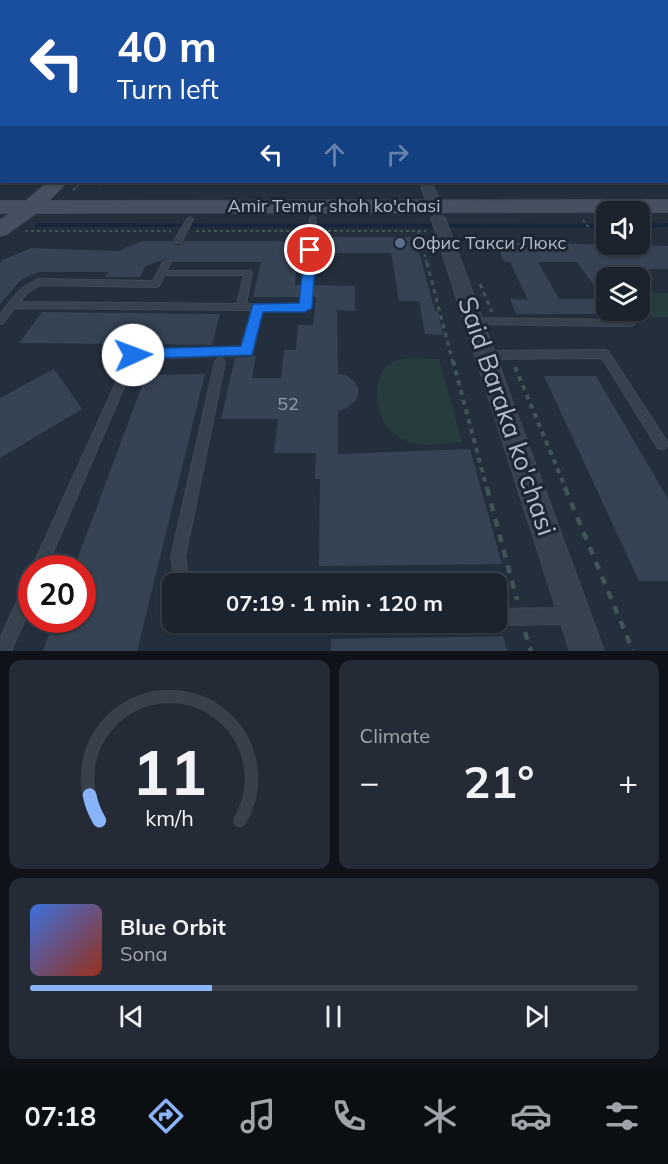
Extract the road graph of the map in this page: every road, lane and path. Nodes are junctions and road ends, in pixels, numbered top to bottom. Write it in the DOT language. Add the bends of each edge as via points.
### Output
graph roads {
  1 [pos="57,183"];
  2 [pos="69,183"];
  3 [pos="426,183"];
  4 [pos="38,206"];
  5 [pos="668,206"];
  6 [pos="650,219"];
  7 [pos="668,219"];
  8 [pos="5,221"];
  9 [pos="434,221"];
  10 [pos="585,223"];
  11 [pos="596,224"];
  12 [pos="596,224"];
  13 [pos="186,225"];
  14 [pos="312,225"];
  15 [pos="178,241"];
  16 [pos="167,261"];
  17 [pos="161,273"];
  18 [pos="479,281"];
  19 [pos="12,305"];
  20 [pos="241,307"];
  21 [pos="257,308"];
  22 [pos="0,321"];
  23 [pos="485,321"];
  24 [pos="632,323"];
  25 [pos="498,355"];
  26 [pos="220,362"];
  27 [pos="662,444"];
  28 [pos="45,555"];
  29 [pos="181,573"];
  30 [pos="575,616"];
  31 [pos="18,617"];
  32 [pos="507,617"];
  33 [pos="521,617"];
  34 [pos="3,651"];
  35 [pos="531,651"];
  36 [pos="587,651"];
  37 [pos="633,651"];
  1 -- 4 [label="main road"];
  2 -- 4 [label="main road"];
  3 -- 9 [label="street, Said Baraka ko'chasi"];
  4 -- 8 [label="main road"];
  4 -- 9 [label="main road, Amir Temur shoh ko'chasi"];
  5 -- 9 [label="main road, Amir Temur shoh ko'chasi"];
  6 -- 7 [label="main road"];
  8 -- 13 [label="main road, Amir Temur shoh ko'chasi"];
  8 -- 13 [label="path"];
  9 -- 11 [label="main road, Amir Temur shoh ko'chasi"];
  9 -- 14 [label="main road, Amir Temur shoh ko'chasi"];
  9 -- 14 [label="path"];
  9 -- 23 [label="street, Said Baraka ko'chasi"];
  9 -- 33 [label="path"];
  10 -- 12 [label="path"];
  13 -- 14 [label="main road, Amir Temur shoh ko'chasi"];
  13 -- 14 [label="path"];
  13 -- 15 [label="lane"];
  14 -- 21 [label="lane" via="305,308"];
  16 -- 17 [label="lane"];
  17 -- 19 [label="lane" via="156,284 38,282"];
  17 -- 20 [label="lane" via="248,273"];
  18 -- 23 [label="path"];
  19 -- 20 [label="lane"];
  19 -- 22 [label="lane"];
  20 -- 21 [label="lane"];
  21 -- 28 [label="lane" via="247,351 133,355"];
  23 -- 24 [label="lane"];
  23 -- 25 [label="street, Said Baraka ko'chasi"];
  25 -- 27 [label="lane" via="605,354"];
  25 -- 30 [label="street, Said Baraka ko'chasi"];
  25 -- 37 [label="path"];
  26 -- 29 [label="lane" via="178,557"];
  30 -- 33 [label="lane"];
  30 -- 36 [label="street, Said Baraka ko'chasi"];
  31 -- 34 [label="lane"];
  32 -- 33 [label="lane"];
  33 -- 35 [label="path"];
}
